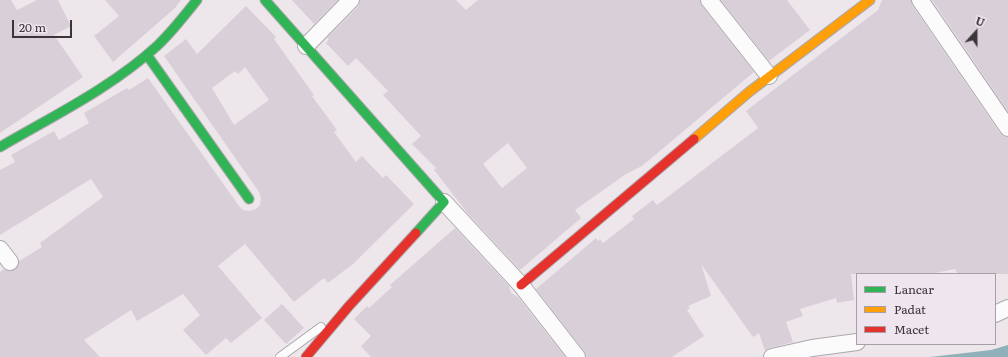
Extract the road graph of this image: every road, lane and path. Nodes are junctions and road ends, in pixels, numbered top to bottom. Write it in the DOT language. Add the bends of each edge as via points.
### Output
graph roads {
  1 [pos="197,0"];
  2 [pos="265,0"];
  3 [pos="351,0"];
  4 [pos="709,0"];
  5 [pos="870,0"];
  6 [pos="920,0"];
  7 [pos="306,46"];
  8 [pos="147,54"];
  9 [pos="769,76"];
  10 [pos="1008,128"];
  11 [pos="0,147"];
  12 [pos="249,199"];
  13 [pos="444,202"];
  14 [pos="0,249"];
  15 [pos="10,262"];
  16 [pos="521,285"];
  17 [pos="349,306"];
  18 [pos="1008,308"];
  19 [pos="996,314"];
  20 [pos="856,342"];
  21 [pos="280,357"];
  22 [pos="306,357"];
  23 [pos="577,357"];
  24 [pos="772,357"];
  1 -- 8 [label="main road" via="178,24"];
  2 -- 7 [label="main road"];
  3 -- 7 [label="street"];
  4 -- 9 [label="street"];
  5 -- 9 [label="main road"];
  6 -- 10 [label="street"];
  7 -- 13 [label="main road"];
  8 -- 11 [label="main road" via="112,80"];
  8 -- 12 [label="main road"];
  9 -- 16 [label="main road"];
  13 -- 16 [label="street"];
  13 -- 17 [label="main road"];
  14 -- 15 [label="street"];
  16 -- 23 [label="street"];
  17 -- 21 [label="lane"];
  17 -- 22 [label="main road"];
  18 -- 19 [label="street"];
  20 -- 24 [label="street"];
}
